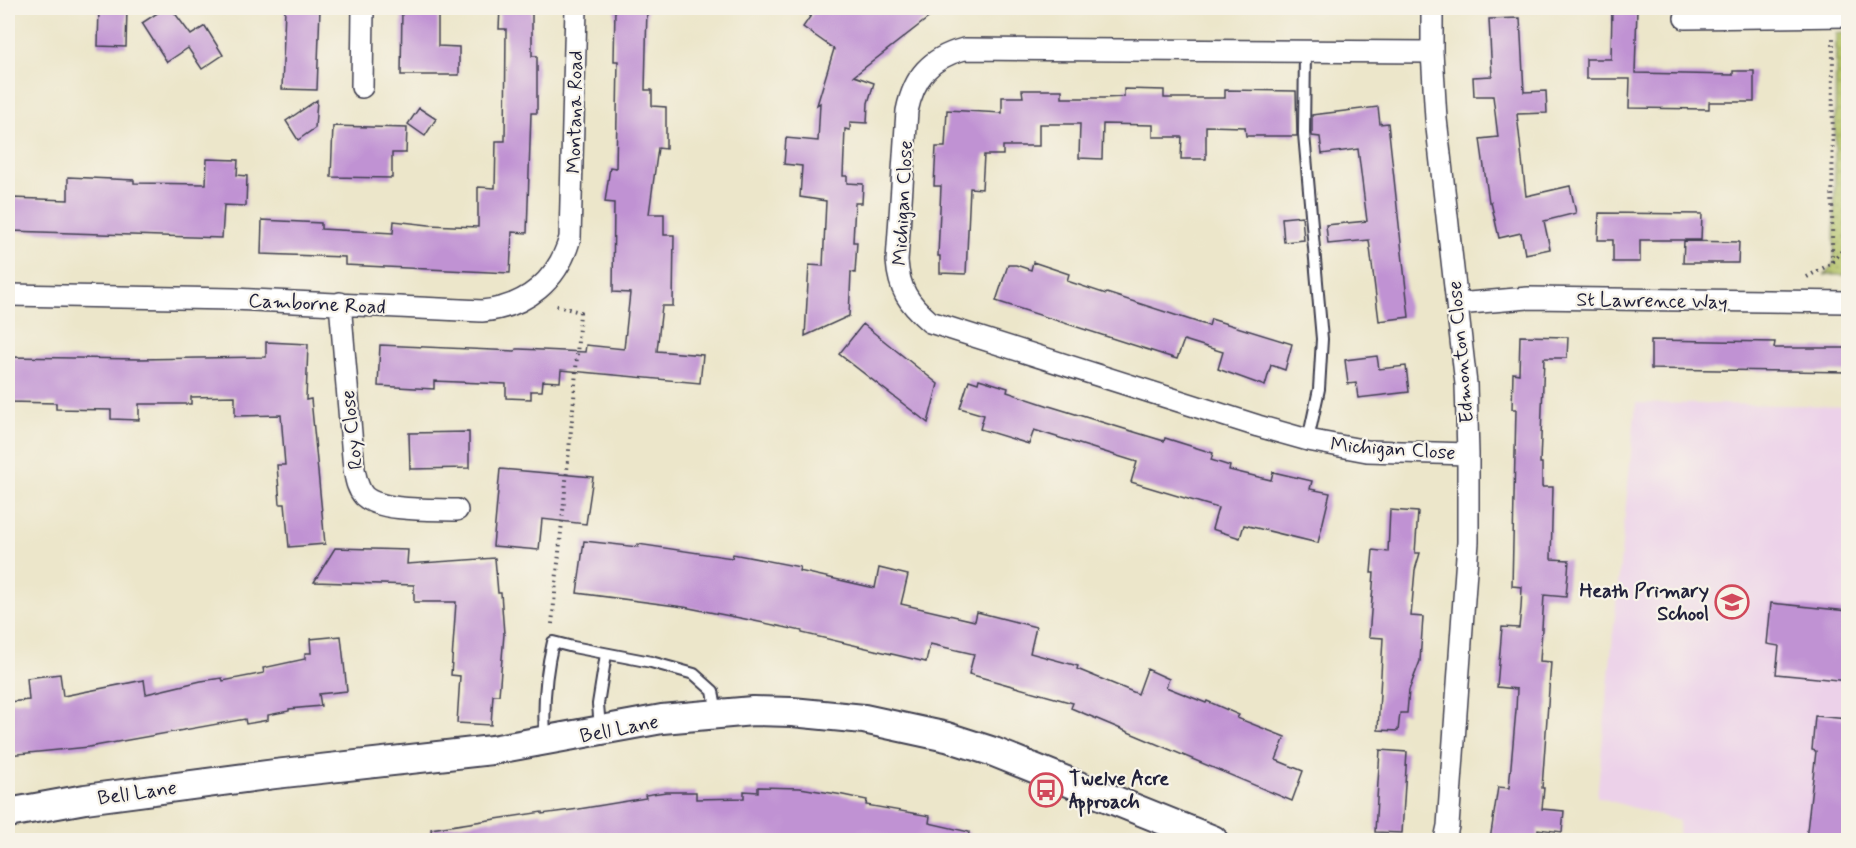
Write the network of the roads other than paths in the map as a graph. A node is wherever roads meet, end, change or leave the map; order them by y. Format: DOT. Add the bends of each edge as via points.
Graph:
graph roads {
  1 [pos="363,8"];
  2 [pos="576,8"];
  3 [pos="1432,8"];
  4 [pos="1841,16"];
  5 [pos="1685,18"];
  6 [pos="1305,51"];
  7 [pos="1432,52"];
  8 [pos="362,87"];
  9 [pos="572,216"];
  10 [pos="8,295"];
  11 [pos="1848,302"];
  12 [pos="340,303"];
  13 [pos="1457,304"];
  14 [pos="1308,440"];
  15 [pos="1468,454"];
  16 [pos="457,510"];
  17 [pos="606,654"];
  18 [pos="717,714"];
  19 [pos="600,731"];
  20 [pos="545,741"];
  21 [pos="8,813"];
  22 [pos="1210,840"];
  23 [pos="1445,840"];
  1 -- 8 [label="street"];
  2 -- 9 [label="street, Montana Road"];
  3 -- 7 [label="street, Edmonton Close"];
  4 -- 5 [label="street"];
  6 -- 7 [label="street, Michigan Close"];
  6 -- 14 [label="lane" via="1304,134 1322,339"];
  6 -- 14 [label="street, Michigan Close" via="964,49 946,56 925,70 910,94 897,261 906,296 930,322"];
  7 -- 13 [label="street, Edmonton Close"];
  9 -- 12 [label="street, Camborne Road" via="563,257 548,281 527,298 505,307 482,311"];
  10 -- 12 [label="street, Camborne Road"];
  11 -- 13 [label="street, St Lawrence Way" via="1528,298"];
  12 -- 16 [label="street, Roy Close" via="354,469 360,490 382,505"];
  13 -- 15 [label="street, Edmonton Close" via="1466,384"];
  14 -- 15 [label="street, Michigan Close" via="1367,451"];
  15 -- 23 [label="street, Edmonton Close" via="1468,542"];
  17 -- 18 [label="lane" via="694,674 713,691"];
  17 -- 19 [label="lane" via="598,704"];
  17 -- 20 [label="lane" via="553,642 546,670"];
  18 -- 19 [label="street, Bell Lane"];
  18 -- 22 [label="street, Bell Lane" via="829,714 904,726 994,752"];
  19 -- 20 [label="street, Bell Lane"];
  20 -- 21 [label="street, Bell Lane" via="86,799"];
}
